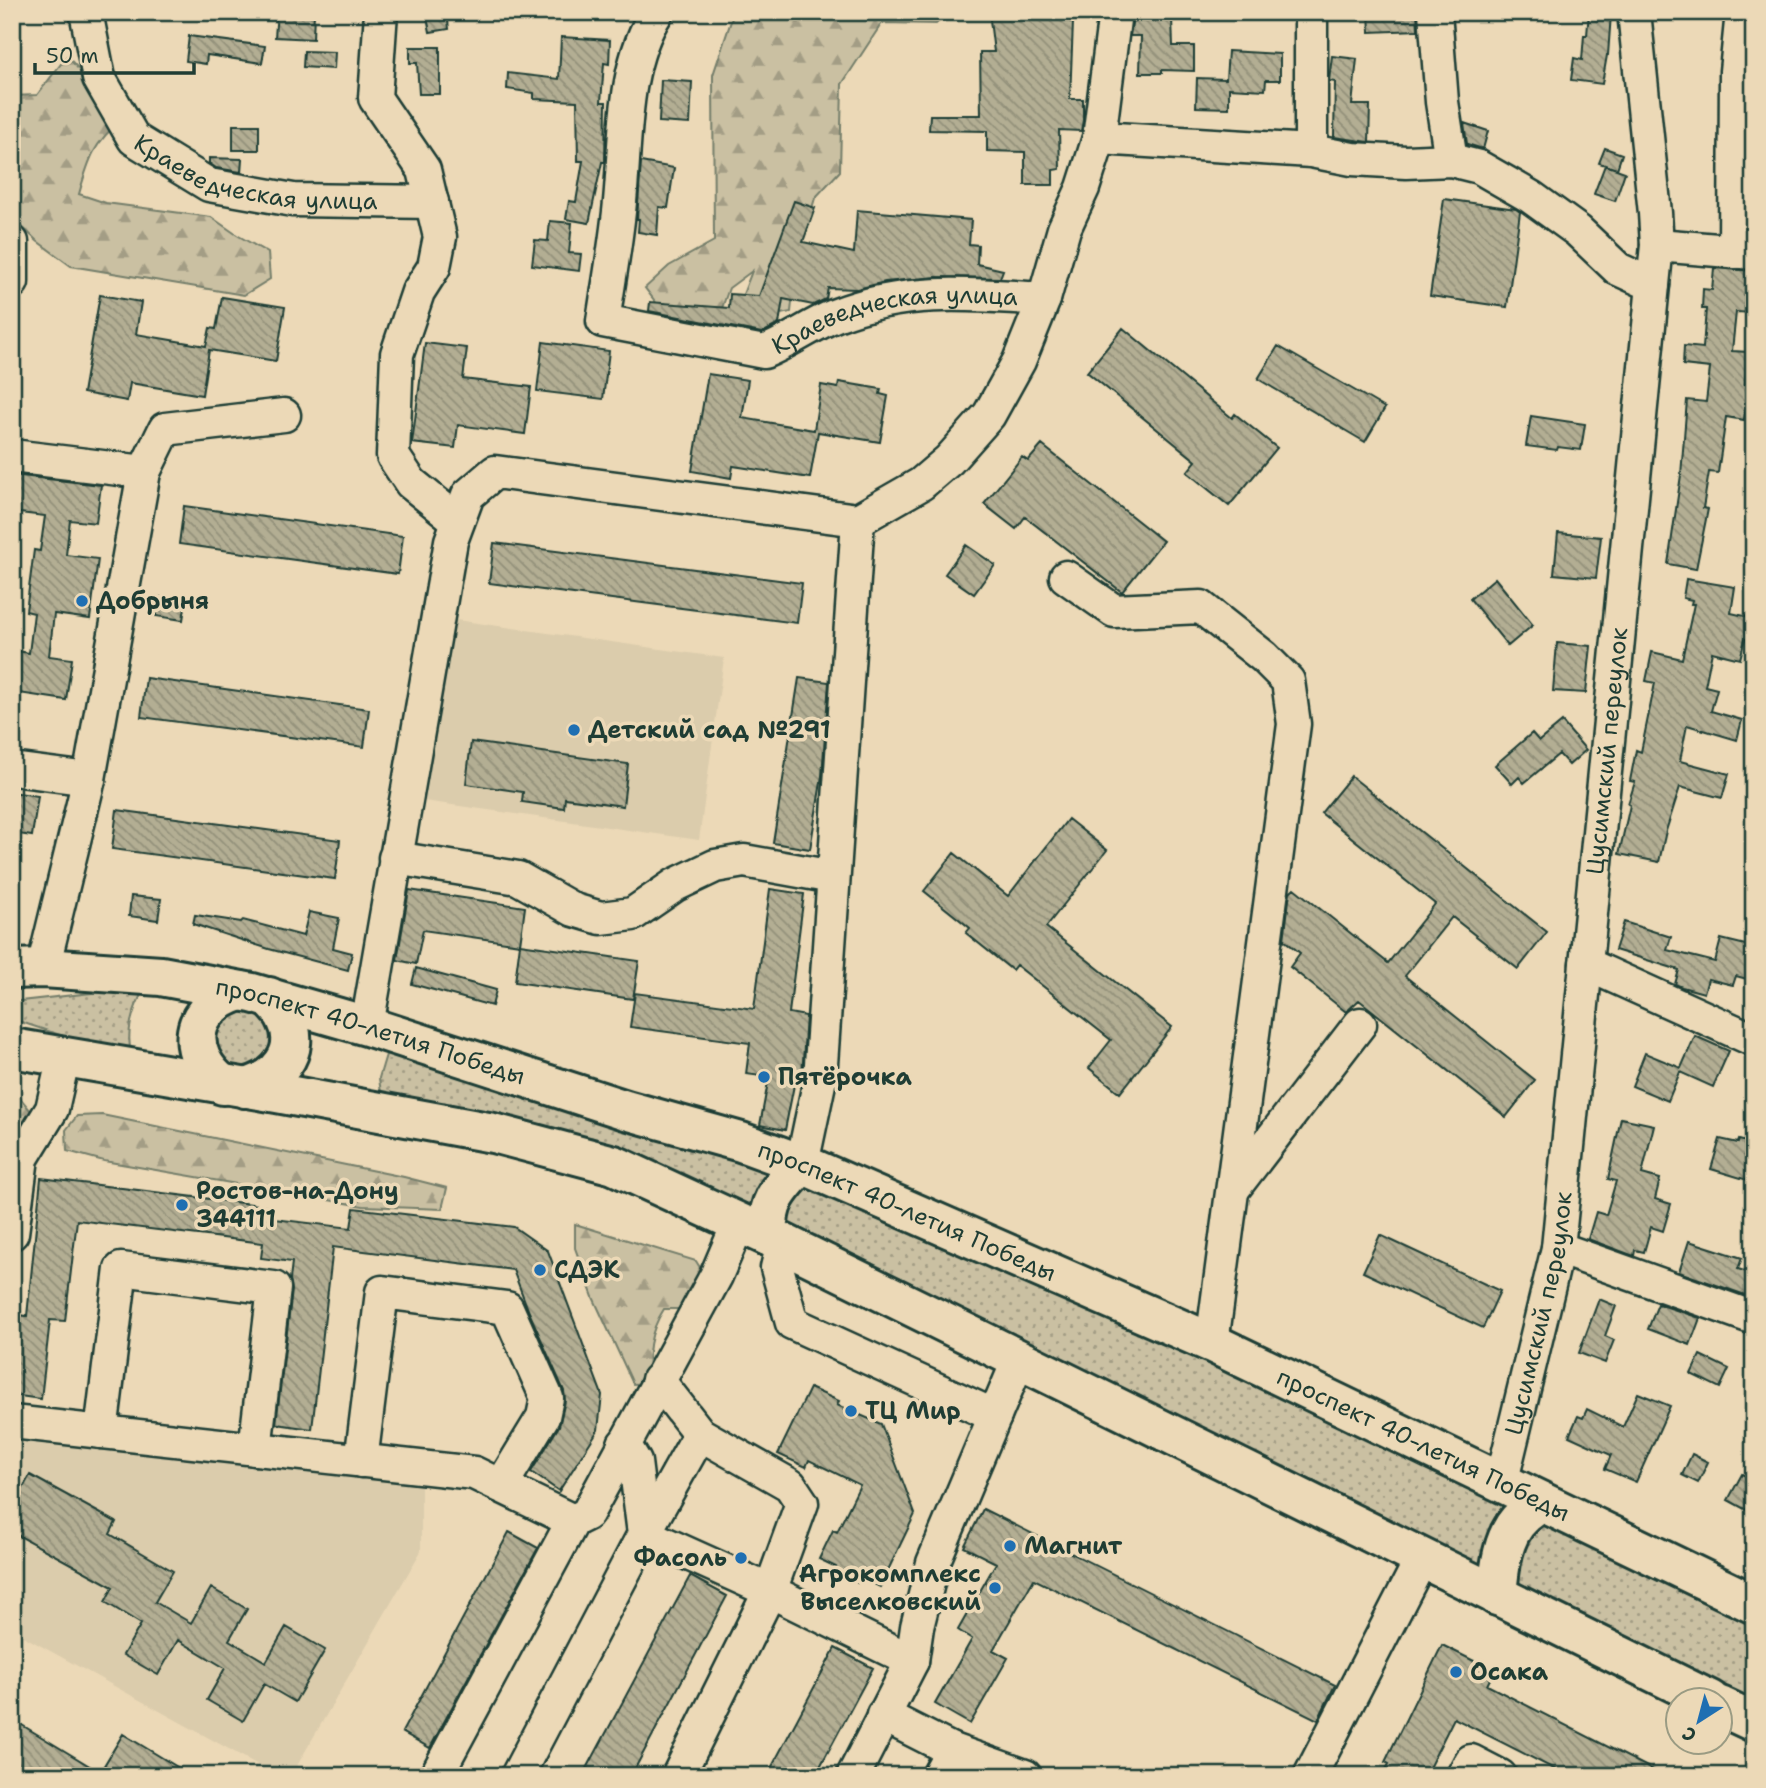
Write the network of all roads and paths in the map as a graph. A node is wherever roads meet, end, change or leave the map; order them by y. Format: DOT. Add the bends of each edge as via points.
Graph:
graph roads {
  1 [pos="86,12"];
  2 [pos="381,12"];
  3 [pos="657,12"];
  4 [pos="1115,12"];
  5 [pos="1311,12"];
  6 [pos="1435,12"];
  7 [pos="1634,12"];
  8 [pos="1742,12"];
  9 [pos="1099,138"];
  10 [pos="1311,151"];
  11 [pos="1451,160"];
  12 [pos="432,202"];
  13 [pos="12,242"];
  14 [pos="1657,245"];
  15 [pos="1744,253"];
  16 [pos="12,282"];
  17 [pos="1653,285"];
  18 [pos="1044,299"];
  19 [pos="284,415"];
  20 [pos="12,456"];
  21 [pos="144,472"];
  22 [pos="858,520"];
  23 [pos="458,521"];
  24 [pos="1066,577"];
  25 [pos="12,769"];
  26 [pos="89,779"];
  27 [pos="395,858"];
  28 [pos="833,877"];
  29 [pos="1586,964"];
  30 [pos="28,969"];
  31 [pos="254,994"];
  32 [pos="1360,1024"];
  33 [pos="367,1026"];
  34 [pos="1754,1040"];
  35 [pos="12,1048"];
  36 [pos="64,1056"];
  37 [pos="234,1086"];
  38 [pos="802,1164"];
  39 [pos="1233,1189"];
  40 [pos="12,1233"];
  41 [pos="763,1234"];
  42 [pos="1558,1248"];
  43 [pos="1754,1318"];
  44 [pos="1212,1343"];
  45 [pos="1019,1359"];
  46 [pos="658,1380"];
  47 [pos="995,1416"];
  48 [pos="12,1422"];
  49 [pos="101,1432"];
  50 [pos="700,1434"];
  51 [pos="624,1444"];
  52 [pos="254,1449"];
  53 [pos="361,1461"];
  54 [pos="1501,1484"];
  55 [pos="501,1486"];
  56 [pos="1541,1502"];
  57 [pos="573,1521"];
  58 [pos="644,1534"];
  59 [pos="1422,1559"];
  60 [pos="769,1591"];
  61 [pos="1497,1595"];
  62 [pos="1754,1604"];
  63 [pos="912,1661"];
  64 [pos="1682,1686"];
  65 [pos="1734,1713"];
  66 [pos="883,1715"];
  67 [pos="1754,1722"];
  68 [pos="945,1763"];
  69 [pos="445,1772"];
  70 [pos="517,1776"];
  71 [pos="678,1776"];
  72 [pos="853,1776"];
  73 [pos="1025,1776"];
  74 [pos="1310,1776"];
  75 [pos="1463,1776"];
  76 [pos="1500,1776"];
  1 -- 12 [label="street, Краеведческая улица" via="99,78 134,139 208,185 293,200"];
  2 -- 12 [label="street" via="376,98 424,170"];
  3 -- 18 [label="street, Краеведческая улица" via="630,81 618,221 603,321 764,352 833,316 883,300 950,293"];
  4 -- 9 [label="street, Краеведческая улица"];
  5 -- 10 [label="street"];
  6 -- 11 [label="street"];
  7 -- 14 [label="street, Цусимский переулок"];
  8 -- 15 [label="street" via="1736,71"];
  9 -- 10 [label="street"];
  9 -- 18 [label="street, Краеведческая улица" via="1064,229"];
  10 -- 11 [label="street" via="1352,159"];
  11 -- 17 [label="street" via="1479,167 1531,197 1578,230 1618,269"];
  12 -- 23 [label="street" via="440,237 434,267 418,292 397,354 393,456 411,483"];
  13 -- 16 [label="street"];
  14 -- 15 [label="street"];
  14 -- 17 [label="street, Цусимский переулок"];
  17 -- 29 [label="street, Цусимский переулок"];
  18 -- 22 [label="street" via="1019,361 989,415 921,484"];
  19 -- 21 [label="street" via="164,429"];
  20 -- 21 [label="street"];
  21 -- 26 [label="street"];
  22 -- 23 [label="street" via="495,472 468,495"];
  22 -- 28 [label="street"];
  23 -- 27 [label="street"];
  24 -- 39 [label="street" via="1114,611 1201,607 1289,681 1294,724"];
  25 -- 26 [label="street"];
  26 -- 30 [label="street"];
  27 -- 28 [label="street" via="518,878 574,910 601,918 633,914 676,884 715,866 744,862"];
  27 -- 33 [label="street"];
  28 -- 38 [label="street" via="820,1079"];
  29 -- 34 [label="street"];
  29 -- 42 [label="street, Цусимский переулок"];
  30 -- 31 [label="main road, проспект 40-летия Победы" via="161,976"];
  31 -- 33 [label="main road, проспект 40-летия Победы"];
  31 -- 37 [label="main road" via="286,1019 290,1051 269,1080"];
  31 -- 37 [label="main road" via="213,1002 196,1032 203,1065"];
  32 -- 39 [label="street"];
  33 -- 38 [label="main road, проспект 40-летия Победы"];
  35 -- 36 [label="main road"];
  36 -- 37 [label="main road"];
  36 -- 40 [label="street" via="52,1109 22,1158"];
  37 -- 41 [label="main road" via="493,1133 614,1165"];
  38 -- 41 [label="main road" via="782,1186 767,1214"];
  38 -- 44 [label="main road, проспект 40-летия Победы"];
  39 -- 44 [label="street"];
  41 -- 45 [label="main road"];
  41 -- 46 [label="street" via="716,1276"];
  41 -- 47 [label="street" via="792,1323"];
  42 -- 43 [label="street"];
  42 -- 54 [label="street, Цусимский переулок"];
  44 -- 54 [label="main road, проспект 40-летия Победы"];
  45 -- 47 [label="street"];
  45 -- 59 [label="main road"];
  46 -- 50 [label="street"];
  46 -- 51 [label="street"];
  47 -- 63 [label="street" via="933,1563"];
  48 -- 49 [label="street"];
  49 -- 52 [label="street"];
  49 -- 52 [label="street" via="121,1269 274,1289"];
  50 -- 58 [label="street"];
  50 -- 60 [label="street" via="790,1485 802,1503"];
  51 -- 57 [label="street" via="587,1514"];
  51 -- 58 [label="street" via="635,1462"];
  52 -- 53 [label="street"];
  53 -- 55 [label="street" via="474,1474"];
  53 -- 55 [label="street" via="382,1292 507,1308 547,1398 543,1417"];
  54 -- 56 [label="main road, проспект 40-летия Победы"];
  55 -- 57 [label="street"];
  56 -- 61 [label="main road" via="1520,1518 1507,1540"];
  56 -- 62 [label="main road, проспект 40-летия Победы"];
  57 -- 69 [label="street"];
  58 -- 60 [label="street"];
  58 -- 70 [label="street"];
  59 -- 61 [label="main road"];
  59 -- 74 [label="street"];
  60 -- 63 [label="street"];
  60 -- 71 [label="street"];
  61 -- 64 [label="main road"];
  63 -- 66 [label="street"];
  65 -- 67 [label="main road"];
  66 -- 68 [label="street"];
  66 -- 72 [label="street"];
  68 -- 73 [label="street"];
  75 -- 76 [label="street" via="1471,1761"];
}
